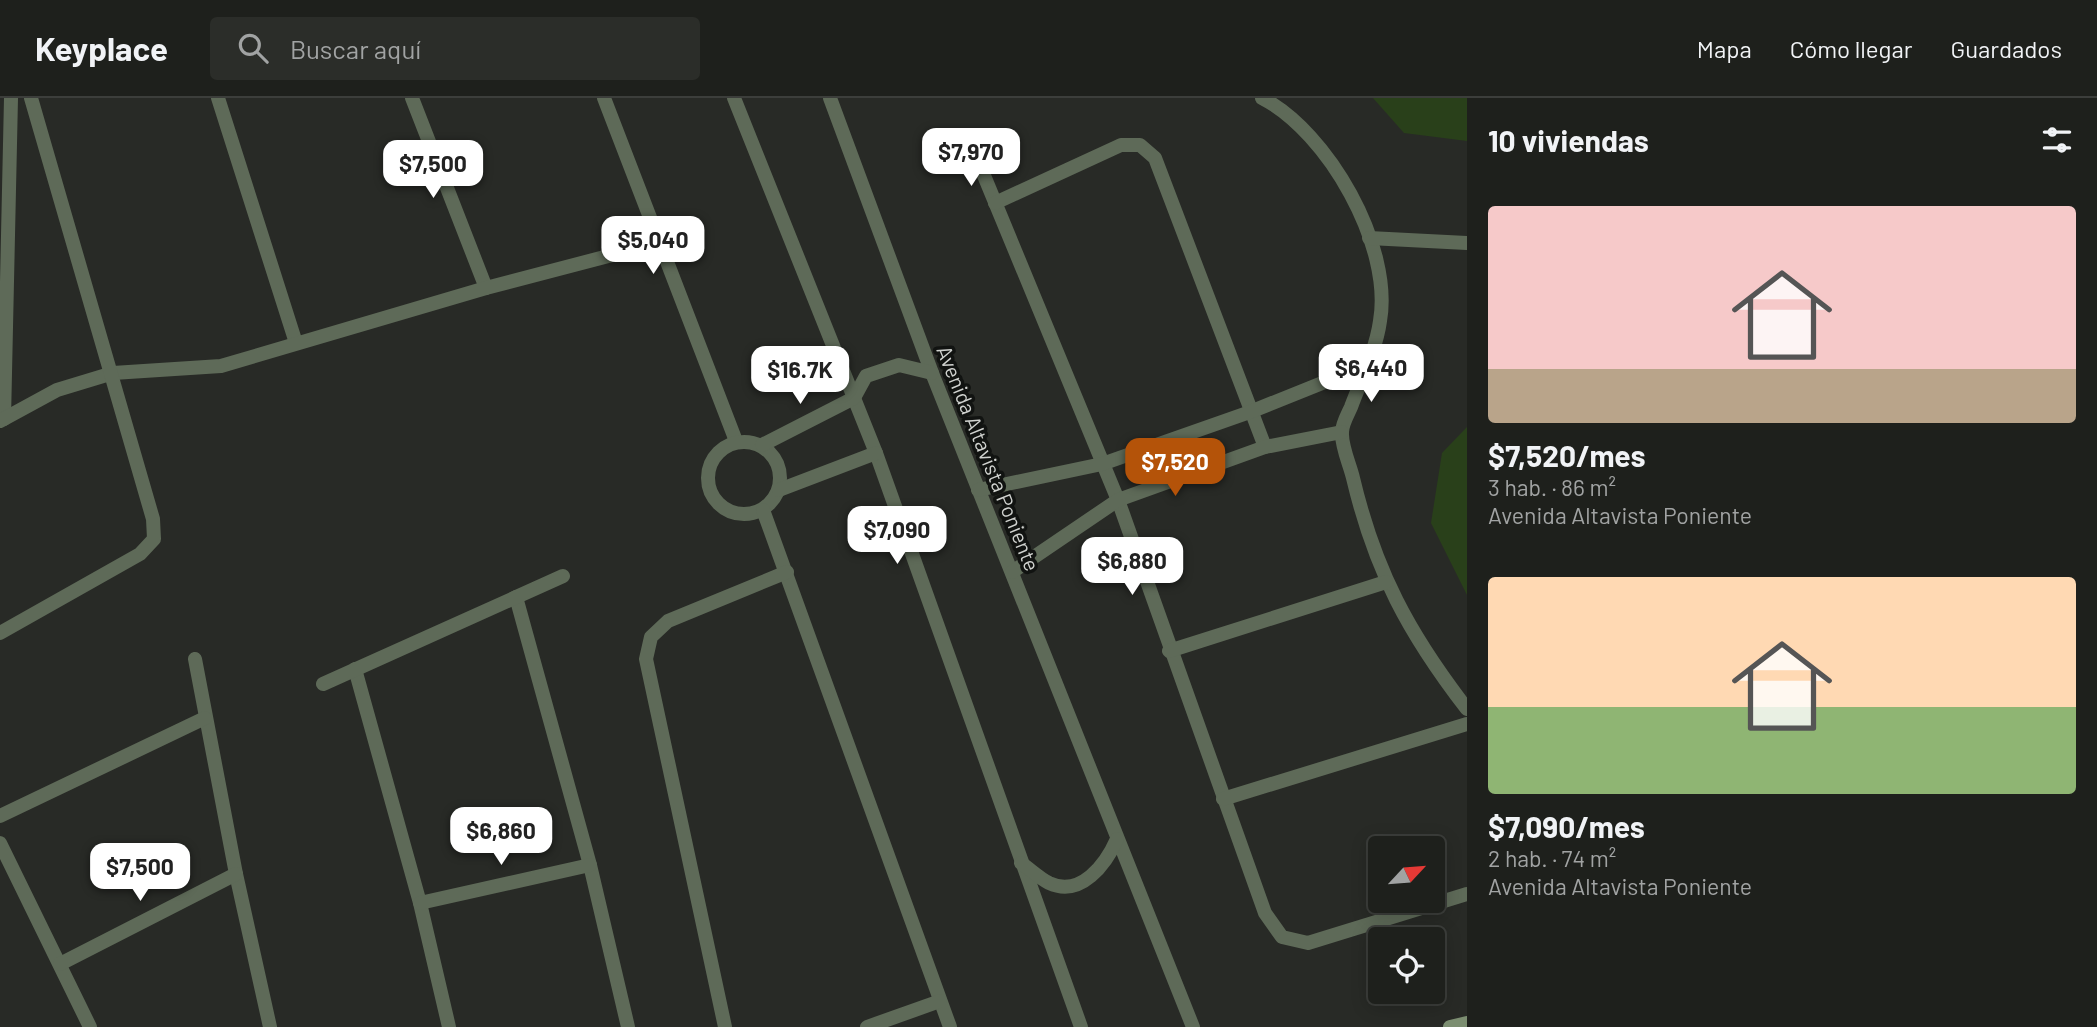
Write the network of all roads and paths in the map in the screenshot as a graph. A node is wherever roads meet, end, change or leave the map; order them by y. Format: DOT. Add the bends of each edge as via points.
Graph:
graph roads {
  1 [pos="12,98"];
  2 [pos="31,98"];
  3 [pos="218,98"];
  4 [pos="412,98"];
  5 [pos="604,98"];
  6 [pos="734,98"];
  7 [pos="830,98"];
  8 [pos="1262,98"];
  9 [pos="978,161"];
  10 [pos="995,203"];
  11 [pos="1369,238"];
  12 [pos="659,243"];
  13 [pos="1467,243"];
  14 [pos="486,288"];
  15 [pos="296,343"];
  16 [pos="1367,365"];
  17 [pos="113,373"];
  18 [pos="932,373"];
  19 [pos="854,398"];
  20 [pos="1251,412"];
  21 [pos="2,420"];
  22 [pos="1342,432"];
  23 [pos="736,441"];
  24 [pos="762,445"];
  25 [pos="1265,447"];
  26 [pos="876,453"];
  27 [pos="1102,464"];
  28 [pos="779,490"];
  29 [pos="978,491"];
  30 [pos="1118,500"];
  31 [pos="763,510"];
  32 [pos="787,572"];
  33 [pos="1013,572"];
  34 [pos="563,576"];
  35 [pos="1386,582"];
  36 [pos="516,597"];
  37 [pos="0,633"];
  38 [pos="1169,652"];
  39 [pos="195,659"];
  40 [pos="355,669"];
  41 [pos="323,684"];
  42 [pos="1467,709"];
  43 [pos="205,718"];
  44 [pos="1467,724"];
  45 [pos="1223,799"];
  46 [pos="0,816"];
  47 [pos="1117,839"];
  48 [pos="0,843"];
  49 [pos="1021,863"];
  50 [pos="590,865"];
  51 [pos="236,874"];
  52 [pos="1467,894"];
  53 [pos="420,903"];
  54 [pos="60,964"];
  55 [pos="940,1001"];
  56 [pos="1467,1023"];
  57 [pos="90,1027"];
  58 [pos="270,1027"];
  59 [pos="449,1027"];
  60 [pos="628,1027"];
  61 [pos="725,1027"];
  62 [pos="867,1027"];
  63 [pos="950,1027"];
  64 [pos="1081,1027"];
  65 [pos="1192,1027"];
  66 [pos="1450,1027"];
  1 -- 21 [label="street"];
  2 -- 17 [label="street"];
  3 -- 15 [label="street"];
  4 -- 14 [label="street"];
  5 -- 12 [label="street"];
  6 -- 19 [label="street"];
  7 -- 18 [label="street, Avenida Altavista Poniente"];
  8 -- 11 [label="street" via="1280,107 1316,143 1348,189"];
  9 -- 10 [label="street"];
  10 -- 20 [label="street" via="1121,145 1140,145 1155,158"];
  10 -- 27 [label="street"];
  11 -- 13 [label="street"];
  11 -- 16 [label="street" via="1380,274 1381,321"];
  12 -- 14 [label="street"];
  12 -- 23 [label="street"];
  14 -- 15 [label="street"];
  15 -- 17 [label="street" via="221,366"];
  16 -- 20 [label="street"];
  16 -- 22 [label="street"];
  17 -- 21 [label="street" via="57,390"];
  17 -- 37 [label="street" via="153,519 154,539 140,554"];
  18 -- 19 [label="street" via="899,365 866,376"];
  18 -- 29 [label="street, Avenida Altavista Poniente"];
  19 -- 24 [label="street"];
  19 -- 26 [label="street"];
  20 -- 25 [label="street"];
  20 -- 27 [label="street"];
  22 -- 25 [label="street"];
  22 -- 35 [label="street" via="1360,508"];
  23 -- 24 [label="street"];
  23 -- 31 [label="street" via="720,449 709,464 707,482 714,499 727,512 745,516"];
  24 -- 28 [label="street" via="779,464"];
  25 -- 30 [label="street"];
  26 -- 28 [label="street"];
  26 -- 49 [label="street"];
  27 -- 29 [label="street"];
  27 -- 30 [label="street"];
  28 -- 31 [label="street"];
  29 -- 33 [label="street, Avenida Altavista Poniente"];
  30 -- 33 [label="street"];
  30 -- 38 [label="street"];
  31 -- 32 [label="street"];
  32 -- 55 [label="street"];
  32 -- 61 [label="street" via="668,621 650,637 646,659"];
  33 -- 47 [label="street, Avenida Altavista Poniente"];
  34 -- 36 [label="street"];
  35 -- 38 [label="street"];
  35 -- 42 [label="street" via="1426,655"];
  36 -- 40 [label="street"];
  36 -- 50 [label="street"];
  38 -- 45 [label="street"];
  39 -- 43 [label="street"];
  40 -- 41 [label="street"];
  40 -- 53 [label="street"];
  43 -- 46 [label="street"];
  43 -- 51 [label="street"];
  44 -- 45 [label="street"];
  45 -- 52 [label="street" via="1265,913 1282,937 1308,943"];
  47 -- 49 [label="street" via="1108,861 1093,876 1071,886 1050,884"];
  47 -- 65 [label="street, Avenida Altavista Poniente"];
  48 -- 54 [label="street"];
  49 -- 64 [label="street"];
  50 -- 53 [label="street"];
  50 -- 60 [label="street"];
  51 -- 54 [label="street"];
  51 -- 58 [label="street"];
  53 -- 59 [label="street"];
  54 -- 57 [label="street"];
  55 -- 62 [label="street"];
  55 -- 63 [label="street"];
  56 -- 66 [label="street"];
}
